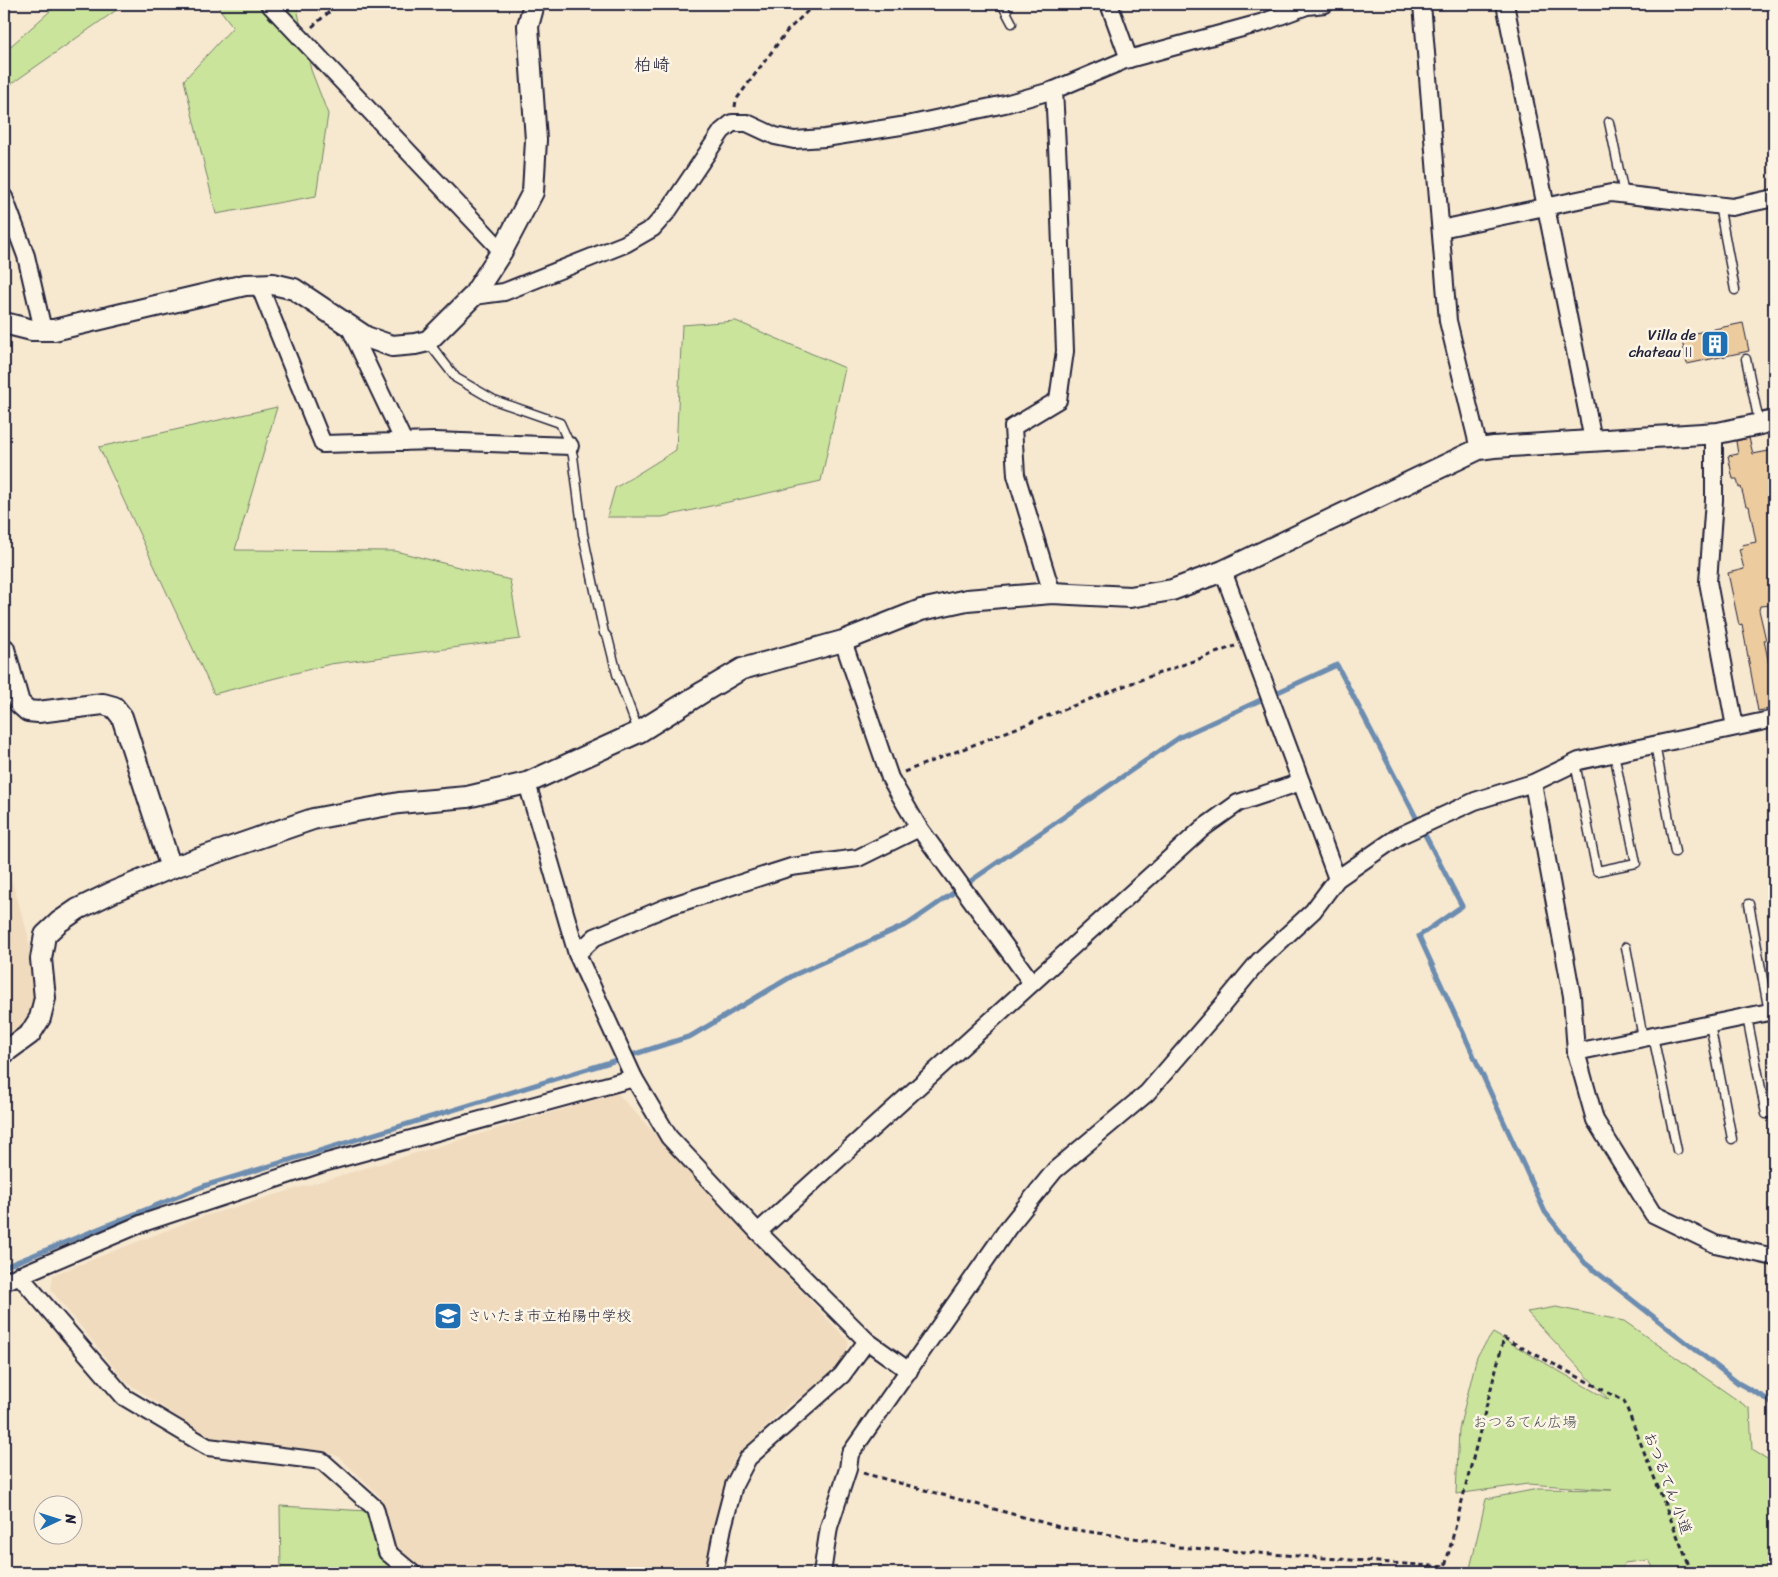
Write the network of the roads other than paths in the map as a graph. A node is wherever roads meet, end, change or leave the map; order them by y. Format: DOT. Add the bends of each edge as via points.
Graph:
graph roads {
  1 [pos="269,4"];
  2 [pos="534,4"];
  3 [pos="1002,4"];
  4 [pos="1109,4"];
  5 [pos="1325,4"];
  6 [pos="1422,4"];
  7 [pos="1505,4"];
  8 [pos="1012,23"];
  9 [pos="1128,59"];
  10 [pos="1054,90"];
  11 [pos="1609,122"];
  12 [pos="1624,194"];
  13 [pos="4,197"];
  14 [pos="1774,198"];
  15 [pos="1719,205"];
  16 [pos="1547,206"];
  17 [pos="1441,228"];
  18 [pos="502,251"];
  19 [pos="259,285"];
  20 [pos="1736,290"];
  21 [pos="472,296"];
  22 [pos="4,323"];
  23 [pos="349,326"];
  24 [pos="43,330"];
  25 [pos="428,341"];
  26 [pos="1746,359"];
  27 [pos="1767,423"];
  28 [pos="1714,433"];
  29 [pos="1593,440"];
  30 [pos="404,442"];
  31 [pos="570,446"];
  32 [pos="1479,450"];
  33 [pos="1223,571"];
  34 [pos="1052,593"];
  35 [pos="843,641"];
  36 [pos="4,649"];
  37 [pos="1774,719"];
  38 [pos="1735,727"];
  39 [pos="639,732"];
  40 [pos="1655,744"];
  41 [pos="1614,753"];
  42 [pos="1575,763"];
  43 [pos="1301,782"];
  44 [pos="527,783"];
  45 [pos="1532,783"];
  46 [pos="919,828"];
  47 [pos="1675,852"];
  48 [pos="171,868"];
  49 [pos="1337,879"];
  50 [pos="1749,904"];
  51 [pos="1626,948"];
  52 [pos="577,954"];
  53 [pos="1032,983"];
  54 [pos="1772,1012"];
  55 [pos="1748,1017"];
  56 [pos="1710,1024"];
  57 [pos="1648,1037"];
  58 [pos="1576,1052"];
  59 [pos="4,1053"];
  60 [pos="634,1078"];
  61 [pos="1766,1114"];
  62 [pos="1732,1139"];
  63 [pos="1677,1150"];
  64 [pos="758,1232"];
  65 [pos="1774,1257"];
  66 [pos="11,1278"];
  67 [pos="867,1340"];
  68 [pos="909,1371"];
  69 [pos="412,1573"];
  70 [pos="714,1573"];
  71 [pos="822,1573"];
  1 -- 18 [label="street"];
  2 -- 18 [label="street" via="528,26 536,140 533,192"];
  3 -- 8 [label="lane"];
  4 -- 9 [label="street"];
  5 -- 9 [label="street" via="1307,6 1264,22"];
  6 -- 17 [label="street"];
  7 -- 16 [label="street"];
  9 -- 10 [label="street"];
  10 -- 21 [label="street" via="917,123 825,138 794,140 774,136 746,123 732,124 722,131 653,228 625,244 504,292"];
  10 -- 34 [label="street" via="1065,351 1058,400 1013,427 1016,475"];
  11 -- 12 [label="lane"];
  12 -- 15 [label="street"];
  12 -- 16 [label="street" via="1611,193"];
  13 -- 24 [label="street" via="26,256"];
  14 -- 15 [label="street" via="1732,207"];
  15 -- 20 [label="lane"];
  16 -- 17 [label="street"];
  16 -- 29 [label="street"];
  17 -- 32 [label="street" via="1448,321"];
  18 -- 21 [label="street"];
  19 -- 23 [label="street" via="273,284 294,290"];
  19 -- 24 [label="street" via="246,285"];
  19 -- 30 [label="street" via="323,444"];
  21 -- 25 [label="street"];
  22 -- 24 [label="street"];
  23 -- 25 [label="street" via="366,337 392,346"];
  23 -- 30 [label="street"];
  25 -- 31 [label="lane" via="456,378 494,400 560,423"];
  26 -- 27 [label="lane"];
  27 -- 28 [label="street"];
  28 -- 29 [label="street"];
  28 -- 38 [label="street" via="1714,500 1708,582"];
  29 -- 32 [label="street"];
  30 -- 31 [label="street"];
  31 -- 39 [label="lane" via="583,534 604,633"];
  32 -- 33 [label="street"];
  33 -- 34 [label="street" via="1172,590 1130,598"];
  33 -- 43 [label="street"];
  34 -- 35 [label="street" via="968,600 921,610"];
  35 -- 39 [label="street" via="742,669"];
  35 -- 46 [label="street" via="890,778"];
  36 -- 48 [label="street" via="18,703 28,711 103,704 114,707 122,717"];
  37 -- 38 [label="street"];
  38 -- 40 [label="street"];
  39 -- 44 [label="street"];
  40 -- 41 [label="street"];
  40 -- 47 [label="lane"];
  41 -- 42 [label="street"];
  41 -- 42 [label="lane" via="1636,863 1597,871"];
  42 -- 45 [label="street"];
  43 -- 49 [label="street"];
  43 -- 53 [label="street" via="1238,803 1203,828"];
  44 -- 48 [label="street" via="466,796 398,803 313,819"];
  44 -- 52 [label="street"];
  45 -- 49 [label="street" via="1474,801 1399,836"];
  45 -- 58 [label="street" via="1572,996"];
  46 -- 52 [label="street" via="858,858 791,868 666,906 595,937"];
  46 -- 53 [label="street"];
  48 -- 59 [label="street" via="78,909 45,935 41,959 45,998 40,1018 30,1034"];
  49 -- 68 [label="street" via="1313,911 1259,961 1147,1093 1055,1170 1008,1228"];
  50 -- 54 [label="lane"];
  51 -- 57 [label="lane"];
  52 -- 60 [label="street"];
  53 -- 64 [label="street"];
  54 -- 55 [label="street"];
  55 -- 56 [label="street"];
  55 -- 61 [label="lane"];
  56 -- 57 [label="street"];
  56 -- 62 [label="lane"];
  57 -- 58 [label="street"];
  57 -- 63 [label="lane"];
  58 -- 65 [label="street" via="1595,1120 1653,1214 1715,1244"];
  60 -- 64 [label="street" via="669,1137"];
  60 -- 66 [label="street" via="327,1162 143,1223"];
  64 -- 67 [label="street"];
  66 -- 69 [label="street" via="124,1397 208,1447 322,1461 375,1508 386,1552"];
  67 -- 68 [label="street"];
  67 -- 70 [label="street" via="842,1375 748,1458 734,1485"];
  68 -- 71 [label="street" via="850,1454 829,1526"];
}
